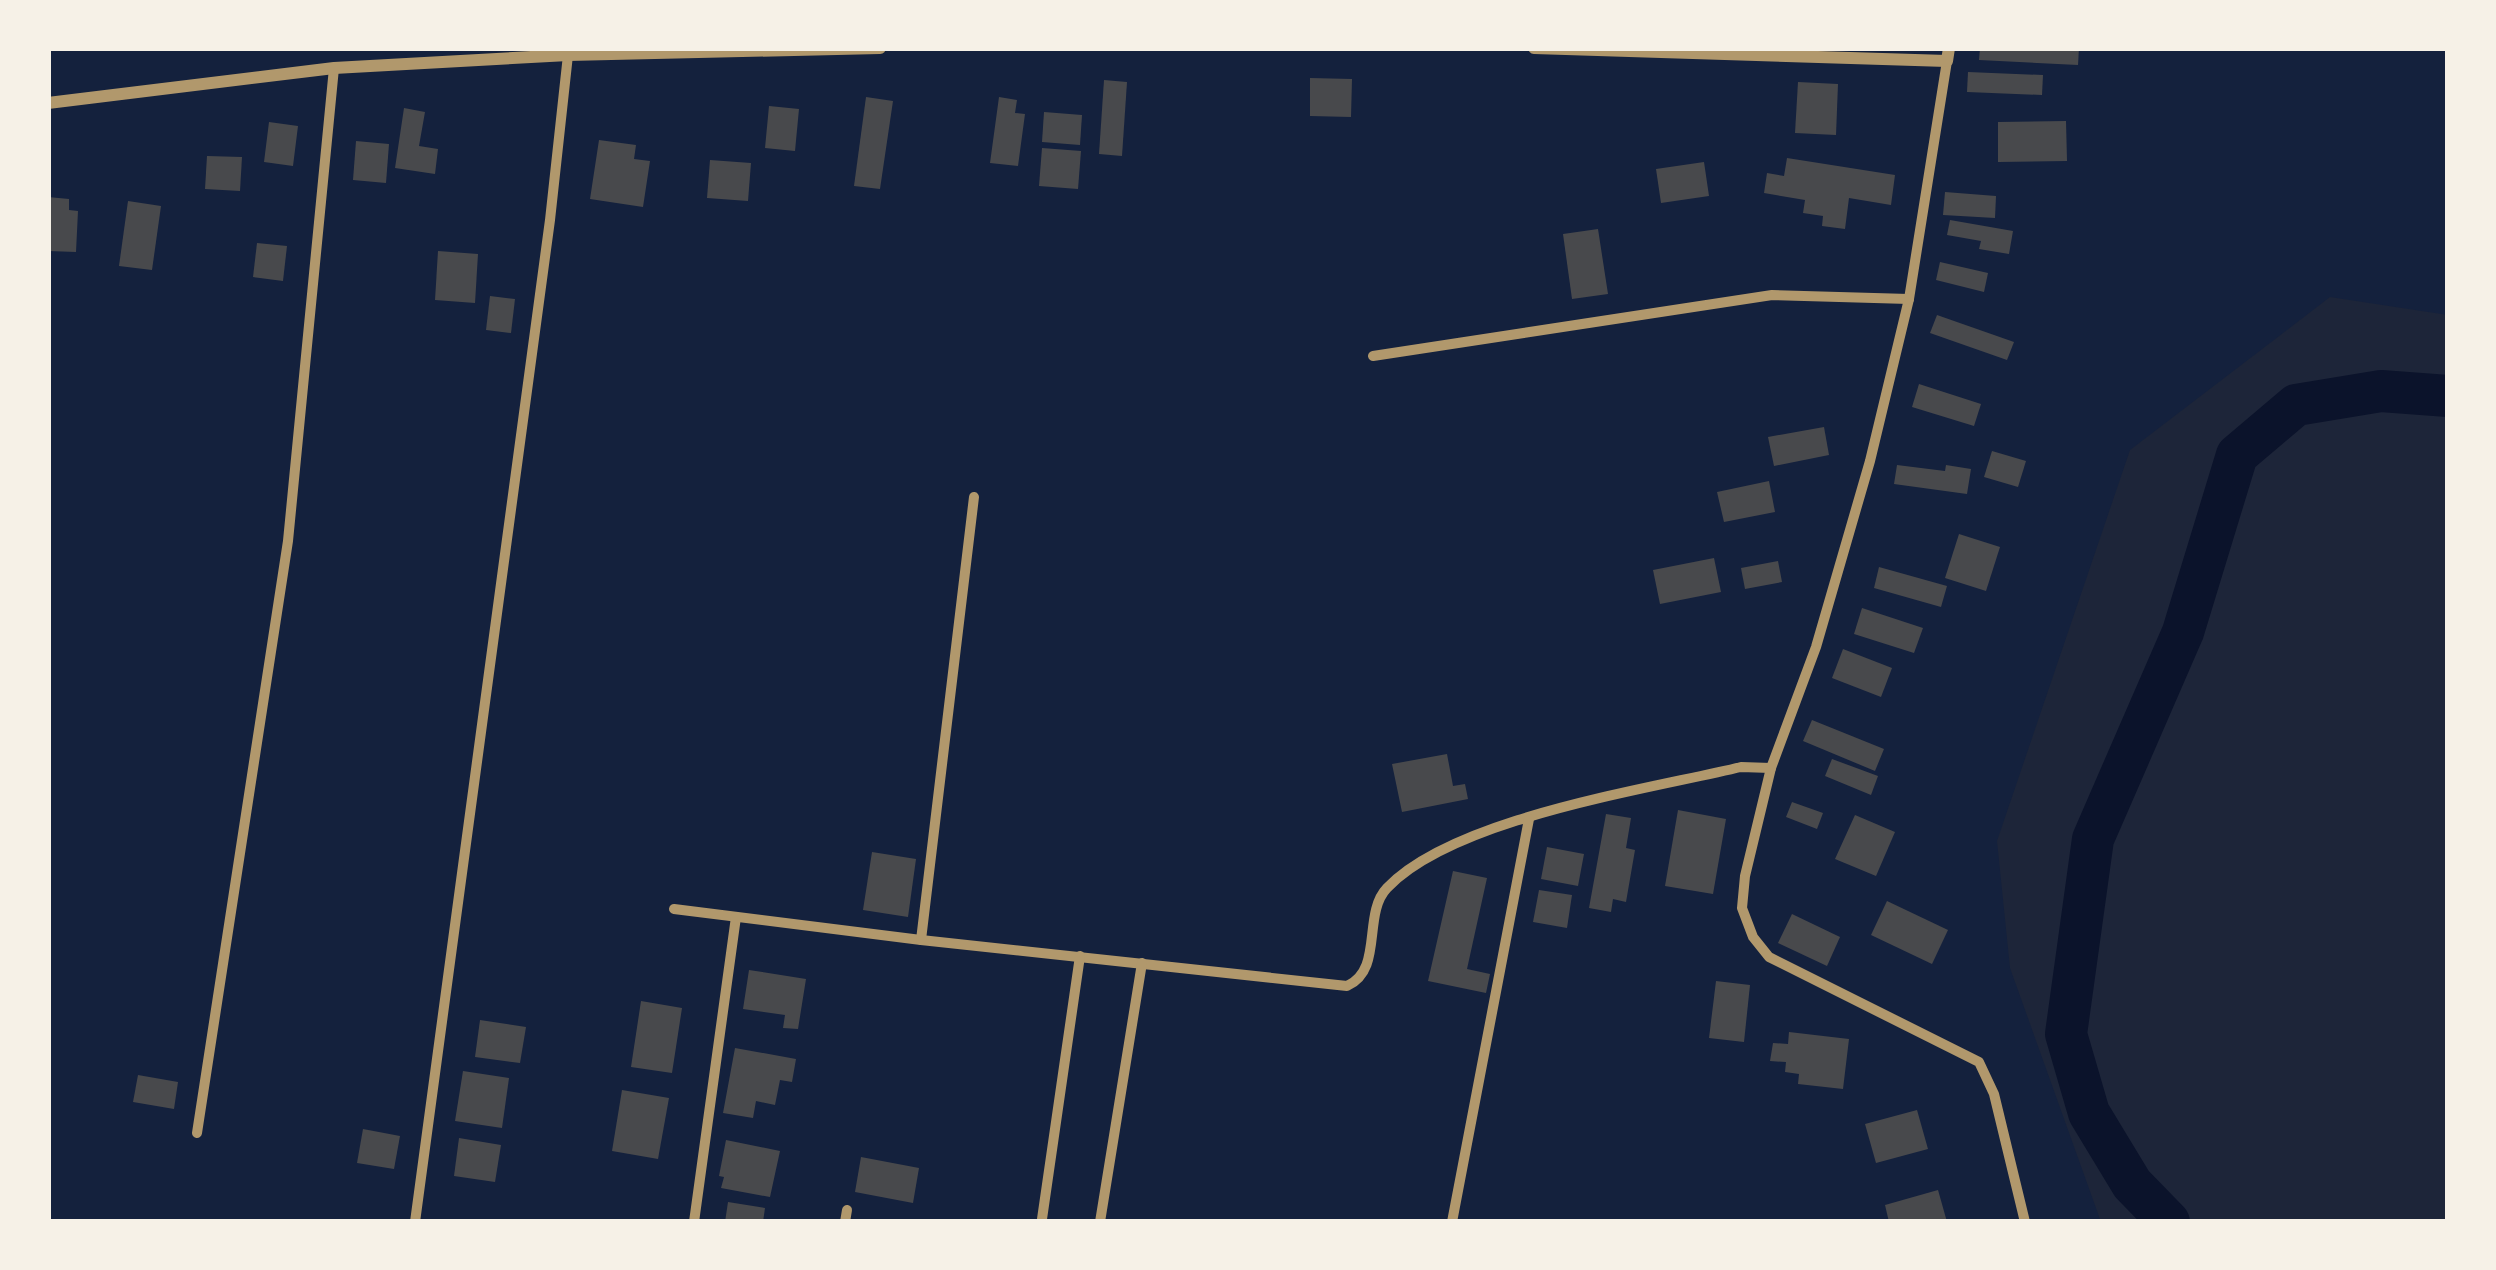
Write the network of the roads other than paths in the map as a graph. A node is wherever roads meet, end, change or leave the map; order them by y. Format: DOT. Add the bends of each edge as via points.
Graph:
graph roads {
  1 [pos="880,48"];
  2 [pos="1534,48"];
  3 [pos="490,54"];
  4 [pos="1948,54"];
  5 [pos="568,55"];
  6 [pos="334,68"];
  7 [pos="48,104"];
  8 [pos="1909,299"];
  9 [pos="1373,356"];
  10 [pos="974,497"];
  11 [pos="1772,768"];
  12 [pos="1529,819"];
  13 [pos="674,909"];
  14 [pos="736,917"];
  15 [pos="921,940"];
  16 [pos="1080,956"];
  17 [pos="1142,963"];
  18 [pos="197,1133"];
  19 [pos="1042,1219"];
  20 [pos="415,1222"];
  21 [pos="694,1222"];
  22 [pos="1100,1222"];
  23 [pos="1452,1222"];
  24 [pos="2025,1222"];
  1 -- 5 [label="street"];
  2 -- 4 [label="street"];
  3 -- 5 [label="street"];
  3 -- 6 [label="street"];
  4 -- 8 [label="street"];
  5 -- 20 [label="street"];
  6 -- 7 [label="street"];
  6 -- 18 [label="street" via="288,541"];
  8 -- 9 [label="street" via="1772,295"];
  8 -- 11 [label="street" via="1816,647"];
  10 -- 15 [label="street"];
  11 -- 12 [label="street" via="1741,767"];
  11 -- 24 [label="street" via="1745,876 1742,908 1753,937 1795,973 1979,1062"];
  12 -- 17 [label="street" via="1440,848 1384,890 1365,971 1347,986"];
  12 -- 23 [label="street"];
  13 -- 14 [label="street"];
  14 -- 15 [label="street"];
  14 -- 21 [label="street"];
  15 -- 16 [label="street"];
  16 -- 17 [label="street"];
  16 -- 19 [label="street"];
  17 -- 22 [label="street"];
}
